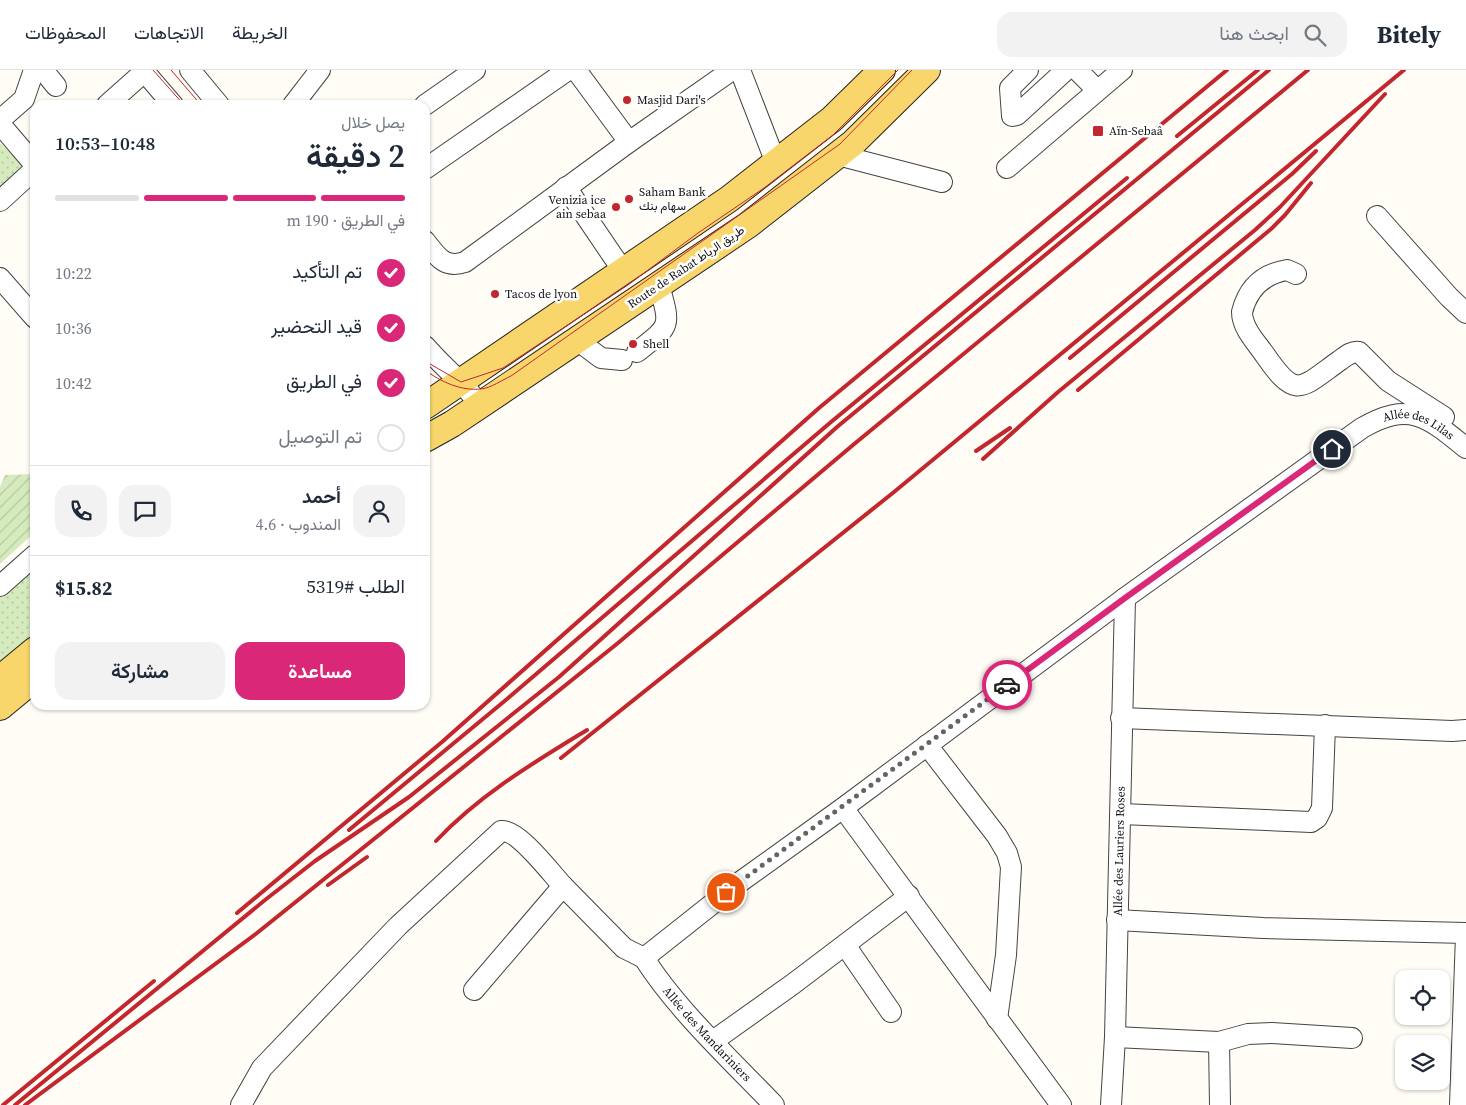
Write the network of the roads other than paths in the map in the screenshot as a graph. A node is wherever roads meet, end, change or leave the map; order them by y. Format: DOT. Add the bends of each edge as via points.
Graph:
graph roads {
  1 [pos="34,70"];
  2 [pos="43,70"];
  3 [pos="190,70"];
  4 [pos="320,70"];
  5 [pos="475,70"];
  6 [pos="568,70"];
  7 [pos="576,70"];
  8 [pos="732,70"];
  9 [pos="740,70"];
  10 [pos="882,70"];
  11 [pos="927,70"];
  12 [pos="1028,70"];
  13 [pos="1066,70"];
  14 [pos="1077,70"];
  15 [pos="1122,70"];
  16 [pos="143,71"];
  17 [pos="56,86"];
  18 [pos="1097,90"];
  19 [pos="111,100"];
  20 [pos="168,100"];
  21 [pos="215,100"];
  22 [pos="297,100"];
  23 [pos="430,102"];
  24 [pos="0,122"];
  25 [pos="629,142"];
  26 [pos="838,155"];
  27 [pos="30,159"];
  28 [pos="776,163"];
  29 [pos="430,166"];
  30 [pos="1006,168"];
  31 [pos="30,174"];
  32 [pos="942,182"];
  33 [pos="566,187"];
  34 [pos="0,201"];
  35 [pos="1377,216"];
  36 [pos="430,247"];
  37 [pos="624,271"];
  38 [pos="1296,274"];
  39 [pos="0,278"];
  40 [pos="659,285"];
  41 [pos="30,312"];
  42 [pos="1466,312"];
  43 [pos="577,340"];
  44 [pos="430,351"];
  45 [pos="461,382"];
  46 [pos="430,397"];
  47 [pos="430,400"];
  48 [pos="480,405"];
  49 [pos="452,424"];
  50 [pos="1466,432"];
  51 [pos="430,436"];
  52 [pos="1466,448"];
  53 [pos="30,559"];
  54 [pos="0,586"];
  55 [pos="1125,598"];
  56 [pos="30,654"];
  57 [pos="0,679"];
  58 [pos="30,682"];
  59 [pos="0,707"];
  60 [pos="1121,718"];
  61 [pos="1324,726"];
  62 [pos="1466,730"];
  63 [pos="927,745"];
  64 [pos="842,808"];
  65 [pos="1121,814"];
  66 [pos="563,886"];
  67 [pos="909,896"];
  68 [pos="1117,920"];
  69 [pos="1466,934"];
  70 [pos="845,945"];
  71 [pos="644,958"];
  72 [pos="474,990"];
  73 [pos="891,1012"];
  74 [pos="997,1019"];
  75 [pos="1115,1037"];
  76 [pos="1352,1038"];
  77 [pos="713,1041"];
  78 [pos="1220,1042"];
  79 [pos="241,1105"];
  80 [pos="774,1105"];
  81 [pos="1061,1105"];
  82 [pos="1111,1105"];
  83 [pos="1220,1105"];
  84 [pos="1460,1105"];
  1 -- 24 [label="street" via="24,99"];
  2 -- 17 [label="street"];
  3 -- 21 [label="street"];
  4 -- 22 [label="street"];
  5 -- 23 [label="street"];
  6 -- 29 [label="street"];
  7 -- 25 [label="street"];
  8 -- 25 [label="street"];
  9 -- 28 [label="street"];
  10 -- 28 [label="main road" via="832,119"];
  11 -- 26 [label="main road, Route de Rabat طريق الرباط"];
  12 -- 13 [label="street" via="1010,88 1012,116"];
  14 -- 18 [label="street"];
  15 -- 18 [label="street"];
  16 -- 19 [label="street"];
  16 -- 20 [label="street"];
  18 -- 30 [label="street"];
  24 -- 27 [label="street"];
  25 -- 33 [label="street"];
  26 -- 32 [label="street"];
  26 -- 40 [label="main road, Route de Rabat طريق الرباط" via="748,225"];
  28 -- 37 [label="main road" via="730,199"];
  31 -- 34 [label="street"];
  33 -- 36 [label="street" via="465,262 456,265 441,261"];
  33 -- 37 [label="street"];
  35 -- 42 [label="street"];
  37 -- 45 [label="main road"];
  38 -- 50 [label="street" via="1287,270 1264,278 1253,288 1242,312 1244,324 1281,379 1292,385 1308,384 1350,353 1360,352 1388,380"];
  39 -- 41 [label="street"];
  40 -- 43 [label="main road, Route de Rabat طريق الرباط"];
  40 -- 43 [label="street" via="667,323 662,332 629,356 601,358"];
  43 -- 48 [label="main road, Route de Rabat طريق الرباط"];
  44 -- 45 [label="street"];
  45 -- 46 [label="main road"];
  45 -- 48 [label="street"];
  47 -- 49 [label="street"];
  48 -- 49 [label="main road, Route de Rabat طريق الرباط"];
  49 -- 51 [label="main road, Route de Rabat طريق الرباط"];
  52 -- 55 [label="street, Allée des Lilas" via="1413,414 1380,418"];
  53 -- 54 [label="street"];
  55 -- 60 [label="street, Allée des Lauriers Roses"];
  55 -- 63 [label="street, Allée des Lilas"];
  56 -- 57 [label="main road"];
  58 -- 59 [label="main road"];
  60 -- 61 [label="street"];
  60 -- 65 [label="street, Allée des Lauriers Roses"];
  61 -- 62 [label="street"];
  61 -- 65 [label="street" via="1322,808 1311,822"];
  63 -- 64 [label="street, Allée des Lilas"];
  63 -- 74 [label="street" via="997,836 1011,867 1006,955"];
  64 -- 67 [label="street"];
  64 -- 71 [label="street, Allée des Lilas" via="740,882"];
  65 -- 68 [label="street, Allée des Lauriers Roses"];
  66 -- 71 [label="street" via="624,948"];
  66 -- 72 [label="street"];
  66 -- 79 [label="street" via="529,848 509,831 501,831 398,926 262,1068"];
  67 -- 70 [label="street"];
  67 -- 74 [label="street"];
  68 -- 69 [label="street"];
  68 -- 75 [label="street, Allée des Lauriers Roses"];
  69 -- 84 [label="street"];
  70 -- 73 [label="street"];
  70 -- 77 [label="street"];
  71 -- 77 [label="street, Allée des Mandariniers" via="653,973"];
  74 -- 81 [label="street"];
  75 -- 78 [label="street"];
  75 -- 82 [label="street, Allée des Lauriers Roses"];
  76 -- 78 [label="street" via="1272,1033 1248,1034"];
  77 -- 80 [label="street, Allée des Mandariniers"];
  78 -- 83 [label="street"];
}
